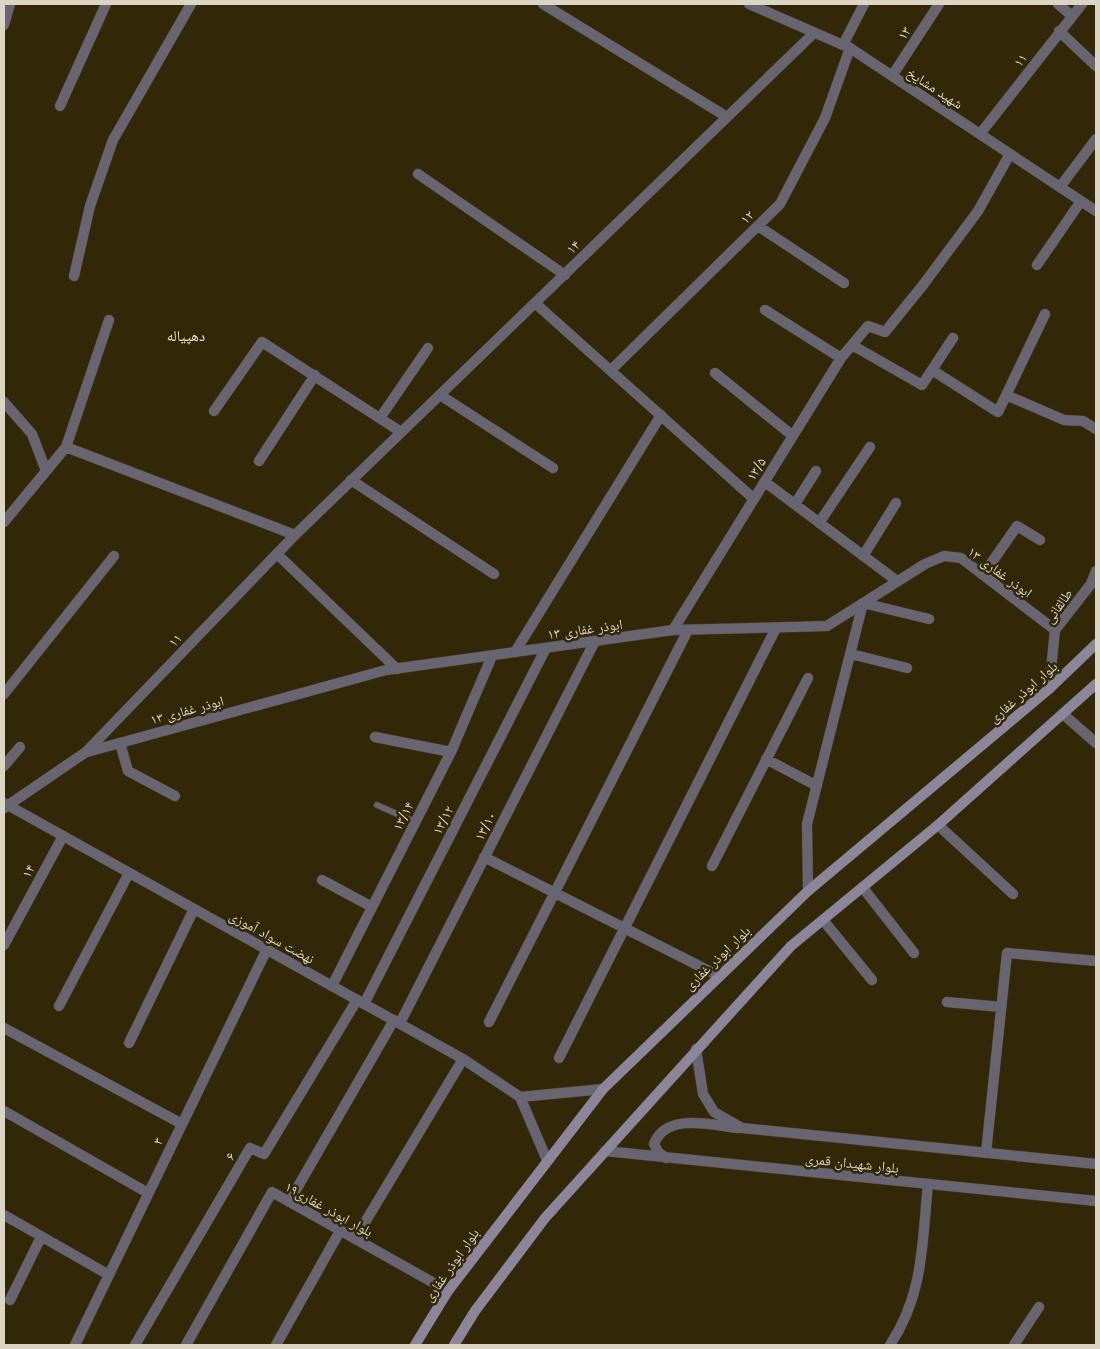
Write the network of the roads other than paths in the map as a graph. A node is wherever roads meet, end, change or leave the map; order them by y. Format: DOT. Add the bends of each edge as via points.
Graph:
graph roads {
  1 [pos="10,4"];
  2 [pos="106,4"];
  3 [pos="191,4"];
  4 [pos="544,4"];
  5 [pos="749,4"];
  6 [pos="864,4"];
  7 [pos="939,4"];
  8 [pos="1058,4"];
  9 [pos="1082,4"];
  10 [pos="761,7"];
  11 [pos="1072,16"];
  12 [pos="4,25"];
  13 [pos="1059,31"];
  14 [pos="814,33"];
  15 [pos="846,46"];
  16 [pos="1096,66"];
  17 [pos="892,76"];
  18 [pos="60,106"];
  19 [pos="727,117"];
  20 [pos="980,134"];
  21 [pos="1096,139"];
  22 [pos="1010,154"];
  23 [pos="418,174"];
  24 [pos="1060,187"];
  25 [pos="1081,201"];
  26 [pos="1096,211"];
  27 [pos="758,226"];
  28 [pos="1038,265"];
  29 [pos="565,275"];
  30 [pos="74,276"];
  31 [pos="844,283"];
  32 [pos="535,303"];
  33 [pos="765,310"];
  34 [pos="1045,314"];
  35 [pos="109,320"];
  36 [pos="953,338"];
  37 [pos="852,345"];
  38 [pos="428,348"];
  39 [pos="841,358"];
  40 [pos="612,370"];
  41 [pos="932,370"];
  42 [pos="715,374"];
  43 [pos="315,375"];
  44 [pos="440,395"];
  45 [pos="1006,396"];
  46 [pos="4,402"];
  47 [pos="214,411"];
  48 [pos="661,415"];
  49 [pos="380,418"];
  50 [pos="1096,429"];
  51 [pos="401,432"];
  52 [pos="793,436"];
  53 [pos="66,447"];
  54 [pos="870,447"];
  55 [pos="259,461"];
  56 [pos="553,468"];
  57 [pos="46,471"];
  58 [pos="816,471"];
  59 [pos="351,480"];
  60 [pos="764,482"];
  61 [pos="754,499"];
  62 [pos="896,503"];
  63 [pos="794,504"];
  64 [pos="4,522"];
  65 [pos="819,523"];
  66 [pos="295,535"];
  67 [pos="1040,540"];
  68 [pos="277,554"];
  69 [pos="114,556"];
  70 [pos="863,556"];
  71 [pos="1096,571"];
  72 [pos="494,574"];
  73 [pos="983,575"];
  74 [pos="897,582"];
  75 [pos="863,603"];
  76 [pos="929,619"];
  77 [pos="776,628"];
  78 [pos="673,630"];
  79 [pos="688,630"];
  80 [pos="1055,630"];
  81 [pos="594,641"];
  82 [pos="1096,644"];
  83 [pos="546,648"];
  84 [pos="515,652"];
  85 [pos="850,654"];
  86 [pos="492,656"];
  87 [pos="907,668"];
  88 [pos="398,669"];
  89 [pos="808,678"];
  90 [pos="1096,684"];
  91 [pos="1048,689"];
  92 [pos="4,694"];
  93 [pos="1063,714"];
  94 [pos="375,737"];
  95 [pos="120,742"];
  96 [pos="1096,743"];
  97 [pos="20,747"];
  98 [pos="86,752"];
  99 [pos="451,752"];
  100 [pos="766,760"];
  101 [pos="4,766"];
  102 [pos="817,786"];
  103 [pos="175,796"];
  104 [pos="5,804"];
  105 [pos="377,805"];
  106 [pos="415,822"];
  107 [pos="938,825"];
  108 [pos="62,836"];
  109 [pos="484,857"];
  110 [pos="712,866"];
  111 [pos="129,873"];
  112 [pos="322,880"];
  113 [pos="863,888"];
  114 [pos="808,891"];
  115 [pos="555,892"];
  116 [pos="1013,894"];
  117 [pos="372,907"];
  118 [pos="194,909"];
  119 [pos="823,920"];
  120 [pos="625,928"];
  121 [pos="4,945"];
  122 [pos="267,949"];
  123 [pos="914,954"];
  124 [pos="1096,961"];
  125 [pos="719,976"];
  126 [pos="872,980"];
  127 [pos="332,986"];
  128 [pos="361,1002"];
  129 [pos="947,1002"];
  130 [pos="59,1006"];
  131 [pos="1001,1006"];
  132 [pos="397,1022"];
  133 [pos="489,1022"];
  134 [pos="4,1028"];
  135 [pos="129,1044"];
  136 [pos="696,1049"];
  137 [pos="463,1058"];
  138 [pos="559,1058"];
  139 [pos="603,1089"];
  140 [pos="520,1097"];
  141 [pos="4,1111"];
  142 [pos="182,1124"];
  143 [pos="742,1128"];
  144 [pos="605,1151"];
  145 [pos="986,1152"];
  146 [pos="666,1158"];
  147 [pos="547,1160"];
  148 [pos="1096,1164"];
  149 [pos="928,1184"];
  150 [pos="148,1193"];
  151 [pos="1096,1201"];
  152 [pos="289,1202"];
  153 [pos="4,1215"];
  154 [pos="340,1231"];
  155 [pos="41,1237"];
  156 [pos="355,1239"];
  157 [pos="108,1275"];
  158 [pos="448,1291"];
  159 [pos="10,1300"];
  160 [pos="1039,1307"];
  161 [pos="74,1345"];
  162 [pos="135,1345"];
  163 [pos="186,1345"];
  164 [pos="276,1345"];
  165 [pos="415,1345"];
  166 [pos="454,1345"];
  167 [pos="890,1345"];
  168 [pos="1014,1345"];
  1 -- 12 [label="street"];
  2 -- 18 [label="street"];
  3 -- 30 [label="street" via="113,140 90,206"];
  4 -- 19 [label="street"];
  5 -- 10 [label="street, شهید مشایخ"];
  6 -- 15 [label="street, ۱۲"];
  7 -- 17 [label="street, ۱۳"];
  8 -- 11 [label="street"];
  9 -- 11 [label="street, ۱۱"];
  10 -- 14 [label="street, شهید مشایخ"];
  11 -- 13 [label="street, ۱۱"];
  13 -- 16 [label="street"];
  13 -- 20 [label="street, ۱۱"];
  14 -- 15 [label="street, شهید مشایخ"];
  14 -- 19 [label="street, ۱۴"];
  15 -- 17 [label="street, شهید مشایخ"];
  15 -- 27 [label="street, ۱۲" via="825,118 780,204"];
  17 -- 20 [label="street, شهید مشایخ"];
  19 -- 29 [label="street, ۱۴"];
  20 -- 22 [label="street, شهید مشایخ"];
  21 -- 24 [label="street"];
  22 -- 24 [label="street, شهید مشایخ"];
  22 -- 37 [label="street, ۱۳/۵" via="978,211 885,332 868,326"];
  23 -- 29 [label="street"];
  24 -- 25 [label="street, شهید مشایخ"];
  25 -- 26 [label="street, شهید مشایخ"];
  25 -- 28 [label="street"];
  27 -- 31 [label="street"];
  27 -- 40 [label="street, ۱۲"];
  29 -- 32 [label="street, ۱۴"];
  32 -- 40 [label="street"];
  32 -- 44 [label="street, ۱۴"];
  33 -- 39 [label="street"];
  34 -- 45 [label="street"];
  35 -- 53 [label="street"];
  36 -- 41 [label="street"];
  37 -- 39 [label="street, ۱۳/۵"];
  37 -- 41 [label="street" via="922,385"];
  38 -- 49 [label="street"];
  39 -- 52 [label="street, ۱۳/۵"];
  40 -- 48 [label="street"];
  41 -- 45 [label="street" via="998,412"];
  42 -- 52 [label="street"];
  43 -- 47 [label="street" via="262,342"];
  43 -- 49 [label="street"];
  43 -- 55 [label="street"];
  44 -- 51 [label="street, ۱۴"];
  44 -- 56 [label="street"];
  45 -- 50 [label="street" via="1064,420 1083,421"];
  46 -- 57 [label="street" via="32,434"];
  48 -- 61 [label="street"];
  48 -- 84 [label="street"];
  49 -- 51 [label="street"];
  51 -- 59 [label="street, ۱۴"];
  52 -- 60 [label="street, ۱۳/۵"];
  53 -- 57 [label="street"];
  53 -- 66 [label="street"];
  54 -- 65 [label="street"];
  57 -- 64 [label="street"];
  58 -- 63 [label="street"];
  59 -- 66 [label="street, ۱۱"];
  59 -- 72 [label="street"];
  60 -- 61 [label="street, ۱۳/۵"];
  60 -- 63 [label="street"];
  61 -- 78 [label="street, ۱۳/۵"];
  62 -- 70 [label="street"];
  63 -- 65 [label="street"];
  65 -- 70 [label="street"];
  66 -- 68 [label="street, ۱۱"];
  67 -- 73 [label="street" via="1017,526"];
  68 -- 88 [label="street"];
  68 -- 98 [label="street, ۱۱"];
  69 -- 92 [label="street"];
  70 -- 74 [label="street"];
  71 -- 80 [label="street, طالقانی" via="1091,584"];
  73 -- 74 [label="street, ۱۳ ابوذر غفاری" via="961,558 944,556"];
  73 -- 80 [label="street, ۱۳ ابوذر غفاری"];
  74 -- 75 [label="street, ۱۳ ابوذر غفاری"];
  75 -- 76 [label="street"];
  75 -- 77 [label="street, ۱۳ ابوذر غفاری" via="827,626"];
  75 -- 85 [label="street"];
  77 -- 79 [label="street, ۱۳ ابوذر غفاری"];
  77 -- 120 [label="street"];
  78 -- 79 [label="street, ۱۳ ابوذر غفاری"];
  78 -- 81 [label="street, ۱۳ ابوذر غفاری"];
  79 -- 115 [label="street"];
  80 -- 91 [label="street, طالقانی"];
  81 -- 83 [label="street, ۱۳ ابوذر غفاری"];
  81 -- 109 [label="street, ۱۳/۱۰"];
  82 -- 91 [label="main road, بلوار ابوذر غفاری"];
  83 -- 84 [label="street, ۱۳ ابوذر غفاری"];
  83 -- 128 [label="street, ۱۳/۱۲"];
  84 -- 86 [label="street, ۱۳ ابوذر غفاری"];
  85 -- 87 [label="street"];
  85 -- 102 [label="street"];
  86 -- 88 [label="street, ۱۳ ابوذر غفاری"];
  86 -- 99 [label="street, ۱۳/۱۴"];
  88 -- 95 [label="street, ۱۳ ابوذر غفاری"];
  89 -- 100 [label="street"];
  90 -- 93 [label="main road"];
  91 -- 114 [label="main road, بلوار ابوذر غفاری"];
  93 -- 96 [label="street"];
  93 -- 107 [label="main road"];
  94 -- 99 [label="street"];
  95 -- 98 [label="street, ۱۳ ابوذر غفاری"];
  95 -- 103 [label="street" via="128,771"];
  97 -- 101 [label="street"];
  98 -- 104 [label="street, ۱۱"];
  99 -- 106 [label="street, ۱۳/۱۴"];
  100 -- 102 [label="street"];
  100 -- 110 [label="street"];
  102 -- 114 [label="street" via="807,824"];
  104 -- 108 [label="street, نهضت سواد آموزی"];
  105 -- 106 [label="lane"];
  106 -- 117 [label="street, ۱۳/۱۴"];
  107 -- 113 [label="main road"];
  107 -- 116 [label="street"];
  108 -- 111 [label="street, نهضت سواد آموزی"];
  108 -- 121 [label="street, ۱۴"];
  109 -- 115 [label="street"];
  109 -- 132 [label="street, ۱۳/۱۰"];
  111 -- 118 [label="street, نهضت سواد آموزی"];
  111 -- 130 [label="street"];
  112 -- 117 [label="street"];
  113 -- 119 [label="main road"];
  113 -- 123 [label="street"];
  114 -- 125 [label="main road, بلوار ابوذر غفاری"];
  115 -- 120 [label="street"];
  115 -- 133 [label="street"];
  117 -- 127 [label="street, ۱۳/۱۴"];
  118 -- 122 [label="street, نهضت سواد آموزی"];
  118 -- 135 [label="street"];
  119 -- 126 [label="street"];
  119 -- 136 [label="main road" via="791,946"];
  120 -- 125 [label="street"];
  120 -- 138 [label="street"];
  122 -- 127 [label="street, نهضت سواد آموزی"];
  122 -- 142 [label="street, ۳"];
  124 -- 131 [label="street" via="1007,953"];
  125 -- 139 [label="main road, بلوار ابوذر غفاری"];
  127 -- 128 [label="street, نهضت سواد آموزی"];
  128 -- 132 [label="street, نهضت سواد آموزی"];
  128 -- 162 [label="street, ۶" via="264,1154 250,1148"];
  129 -- 131 [label="street"];
  131 -- 145 [label="street"];
  132 -- 137 [label="street, نهضت سواد آموزی"];
  132 -- 152 [label="street, ۱۳/۱۰"];
  134 -- 142 [label="street"];
  136 -- 143 [label="street, بلوار شهیدان قمری" via="703,1094 714,1112"];
  136 -- 144 [label="main road"];
  137 -- 140 [label="street, نهضت سواد آموزی"];
  137 -- 156 [label="street"];
  139 -- 140 [label="street"];
  139 -- 147 [label="main road, بلوار ابوذر غفاری"];
  140 -- 147 [label="street"];
  141 -- 150 [label="street"];
  142 -- 150 [label="street, ۳"];
  143 -- 145 [label="street, بلوار شهیدان قمری"];
  143 -- 146 [label="street" via="685,1122 666,1128 657,1135 654,1144"];
  144 -- 146 [label="street, بلوار شهیدان قمری"];
  144 -- 166 [label="main road" via="544,1218 475,1311"];
  145 -- 148 [label="street, بلوار شهیدان قمری"];
  146 -- 149 [label="street, بلوار شهیدان قمری"];
  147 -- 158 [label="main road, بلوار ابوذر غفاری"];
  149 -- 151 [label="street, بلوار شهیدان قمری"];
  149 -- 167 [label="street" via="917,1285 911,1307"];
  150 -- 157 [label="street, ۳"];
  152 -- 154 [label="street, بلوار ابوذر غفاری۱۹"];
  152 -- 163 [label="street, بلوار ابوذر غفاری۱۹" via="272,1192"];
  153 -- 155 [label="street"];
  154 -- 156 [label="street, بلوار ابوذر غفاری۱۹"];
  154 -- 164 [label="street"];
  155 -- 157 [label="street"];
  155 -- 159 [label="street"];
  156 -- 158 [label="street, بلوار ابوذر غفاری۱۹"];
  157 -- 161 [label="street, ۳"];
  158 -- 165 [label="main road, بلوار ابوذر غفاری"];
  160 -- 168 [label="street"];
}
